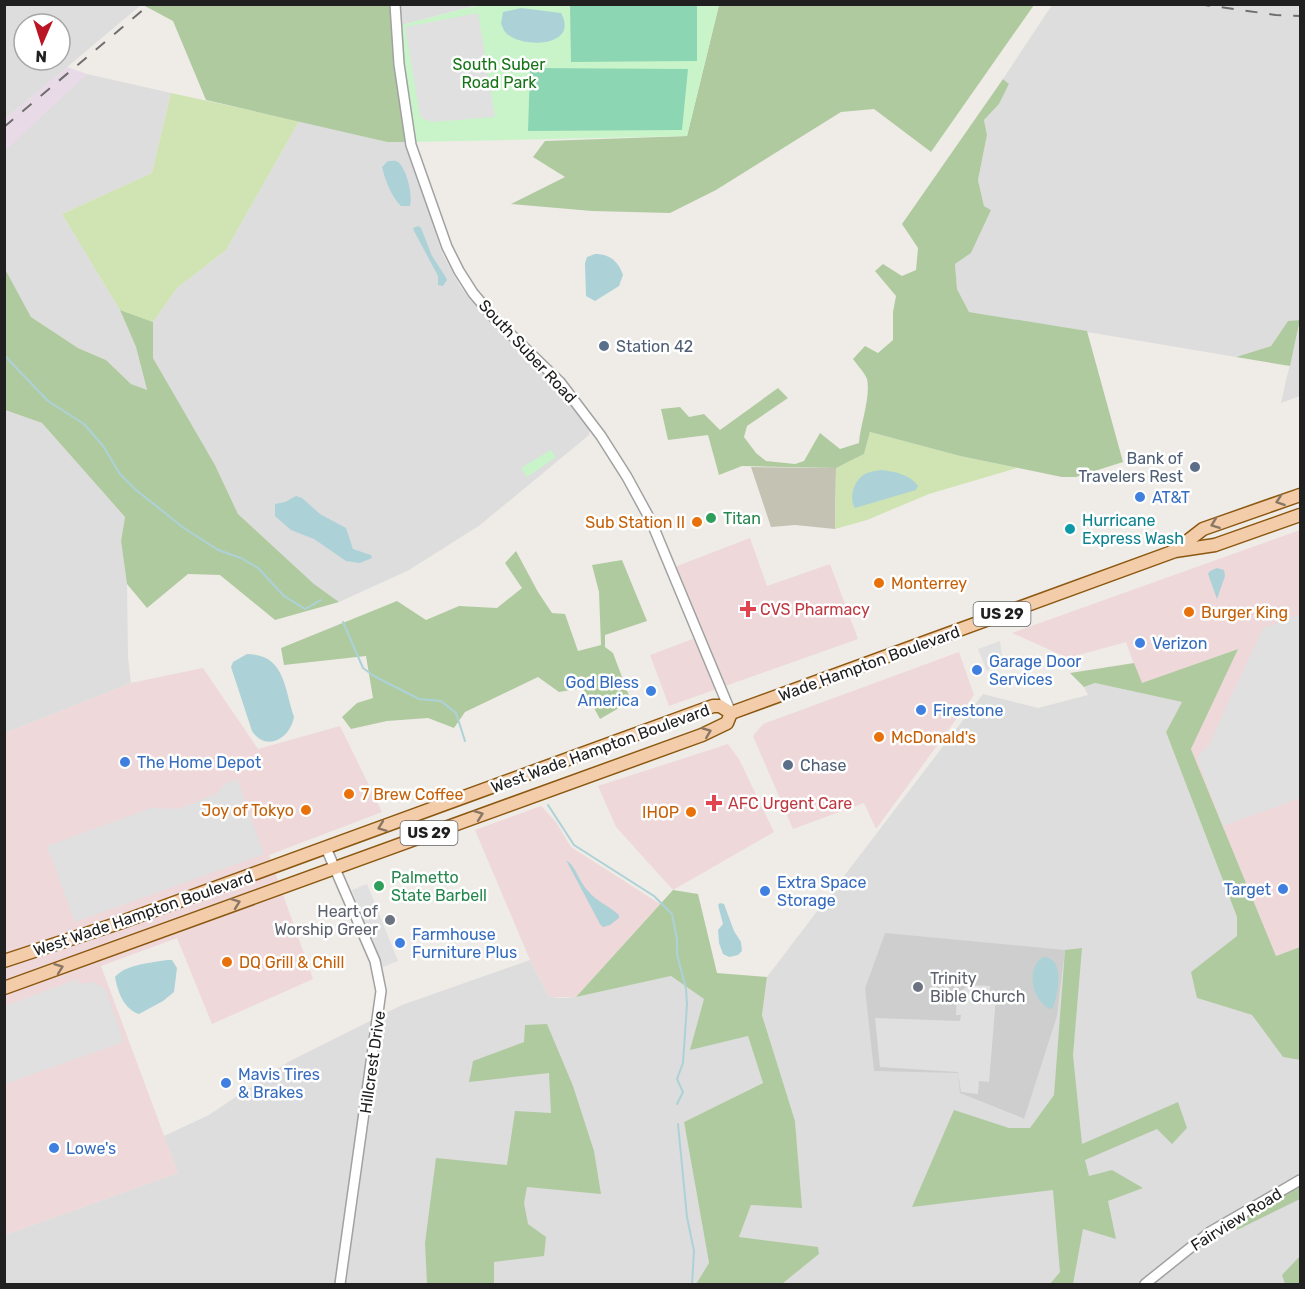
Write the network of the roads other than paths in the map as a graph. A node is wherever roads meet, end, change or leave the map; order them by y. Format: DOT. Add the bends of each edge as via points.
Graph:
graph roads {
  1 [pos="395,4"];
  2 [pos="1300,495"];
  3 [pos="1300,515"];
  4 [pos="1175,551"];
  5 [pos="731,713"];
  6 [pos="327,848"];
  7 [pos="335,867"];
  8 [pos="4,961"];
  9 [pos="4,988"];
  10 [pos="1300,1180"];
  11 [pos="340,1284"];
  12 [pos="1145,1284"];
  1 -- 5 [label="street, South Suber Road" via="411,146 447,247 473,293 560,382 627,477 651,521"];
  2 -- 4 [label="main road, Wade Hampton Boulevard / US 29, one-way" via="1203,529"];
  3 -- 4 [label="main road, Wade Hampton Boulevard / US 29" via="1215,545"];
  4 -- 5 [label="main road, Wade Hampton Boulevard / US 29"];
  5 -- 6 [label="main road, West Wade Hampton Boulevard / US 29, one-way" via="713,706"];
  7 -- 5 [label="main road, West Wade Hampton Boulevard / US 29, one-way" via="702,735 727,723"];
  6 -- 7 [label="street, Hillcrest Drive"];
  6 -- 8 [label="main road, West Wade Hampton Boulevard / US 29"];
  9 -- 7 [label="main road, West Wade Hampton Boulevard / US 29, one-way"];
  7 -- 11 [label="street, Hillcrest Drive" via="375,961 381,991"];
  10 -- 12 [label="street, Fairview Road" via="1210,1232"];
}
